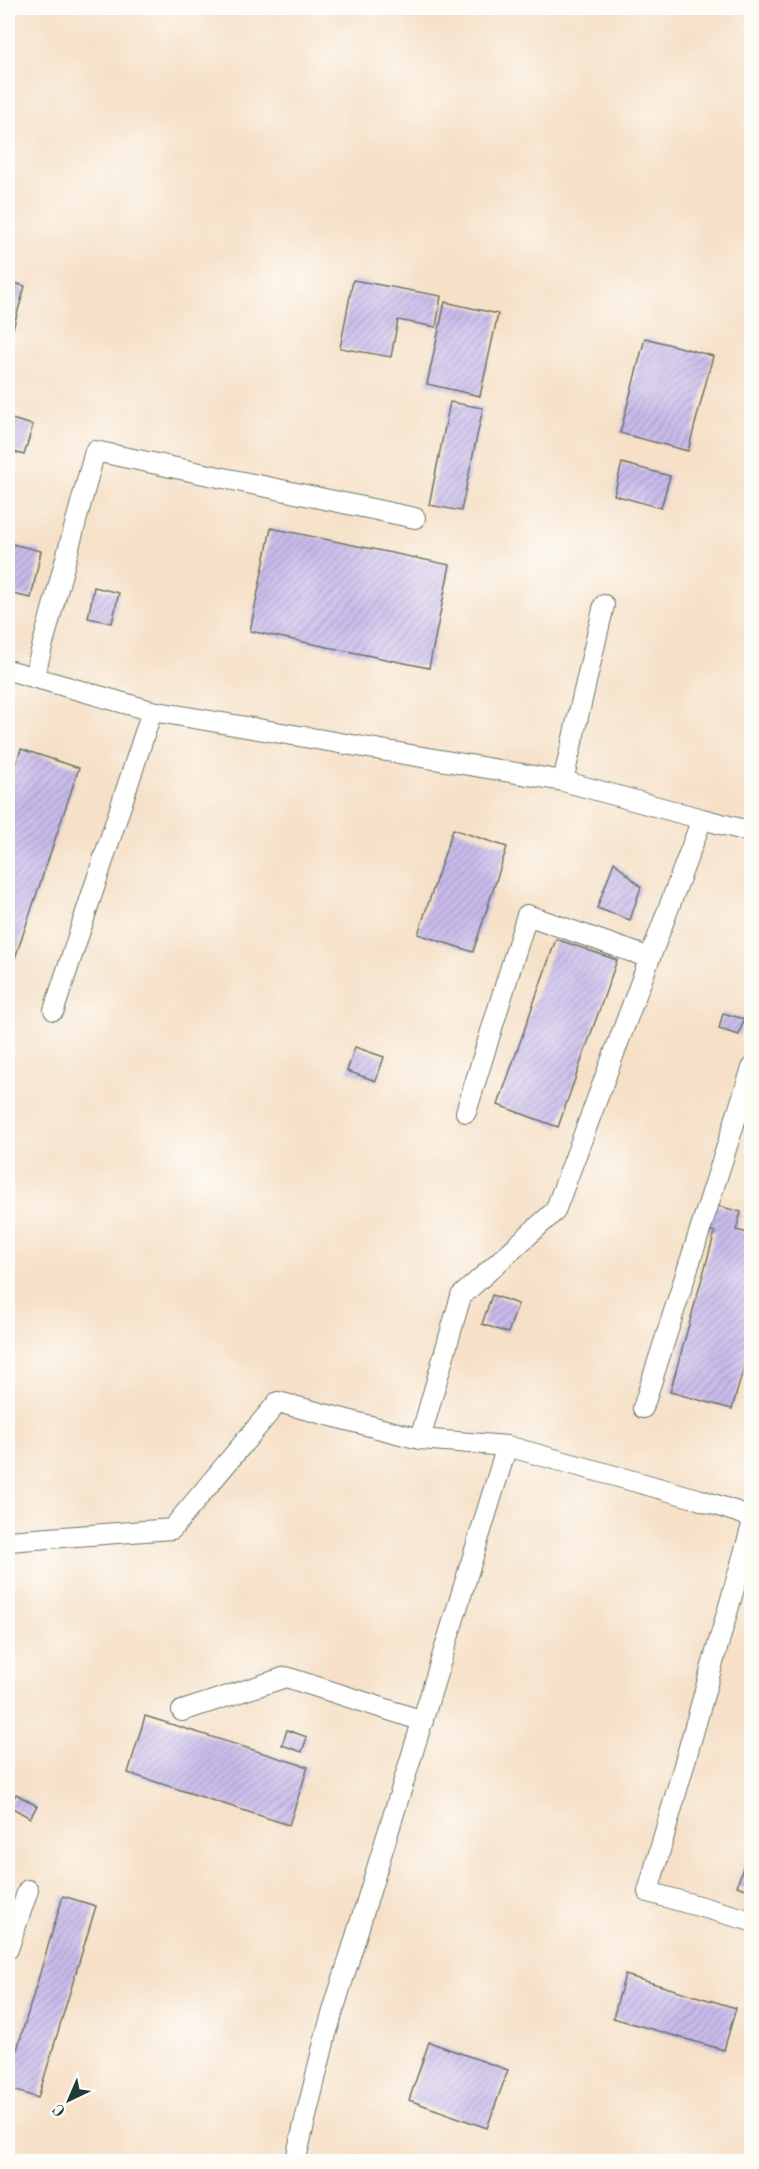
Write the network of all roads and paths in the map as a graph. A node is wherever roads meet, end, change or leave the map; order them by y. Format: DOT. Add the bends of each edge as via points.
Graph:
graph roads {
  1 [pos="415,518"];
  2 [pos="604,605"];
  3 [pos="8,670"];
  4 [pos="34,677"];
  5 [pos="152,711"];
  6 [pos="562,781"];
  7 [pos="702,819"];
  8 [pos="752,832"];
  9 [pos="650,958"];
  10 [pos="54,1010"];
  11 [pos="752,1068"];
  12 [pos="466,1112"];
  13 [pos="643,1407"];
  14 [pos="420,1439"];
  15 [pos="507,1446"];
  16 [pos="752,1517"];
  17 [pos="752,1525"];
  18 [pos="8,1541"];
  19 [pos="182,1711"];
  20 [pos="423,1722"];
  21 [pos="28,1890"];
  22 [pos="752,1921"];
  23 [pos="8,1949"];
  24 [pos="295,2162"];
  1 -- 4 [label="lane" via="95,451"];
  2 -- 6 [label="lane"];
  3 -- 4 [label="lane"];
  4 -- 5 [label="lane"];
  5 -- 6 [label="lane"];
  5 -- 10 [label="lane"];
  6 -- 7 [label="lane"];
  7 -- 8 [label="lane"];
  7 -- 9 [label="lane"];
  9 -- 12 [label="lane" via="527,915"];
  9 -- 14 [label="lane" via="555,1211 461,1296"];
  11 -- 13 [label="lane"];
  14 -- 15 [label="lane"];
  14 -- 18 [label="lane" via="279,1402 172,1529"];
  15 -- 16 [label="lane"];
  15 -- 20 [label="lane"];
  17 -- 22 [label="lane" via="648,1892"];
  19 -- 20 [label="lane" via="286,1677"];
  20 -- 24 [label="lane" via="326,2034"];
  21 -- 23 [label="lane"];
}
